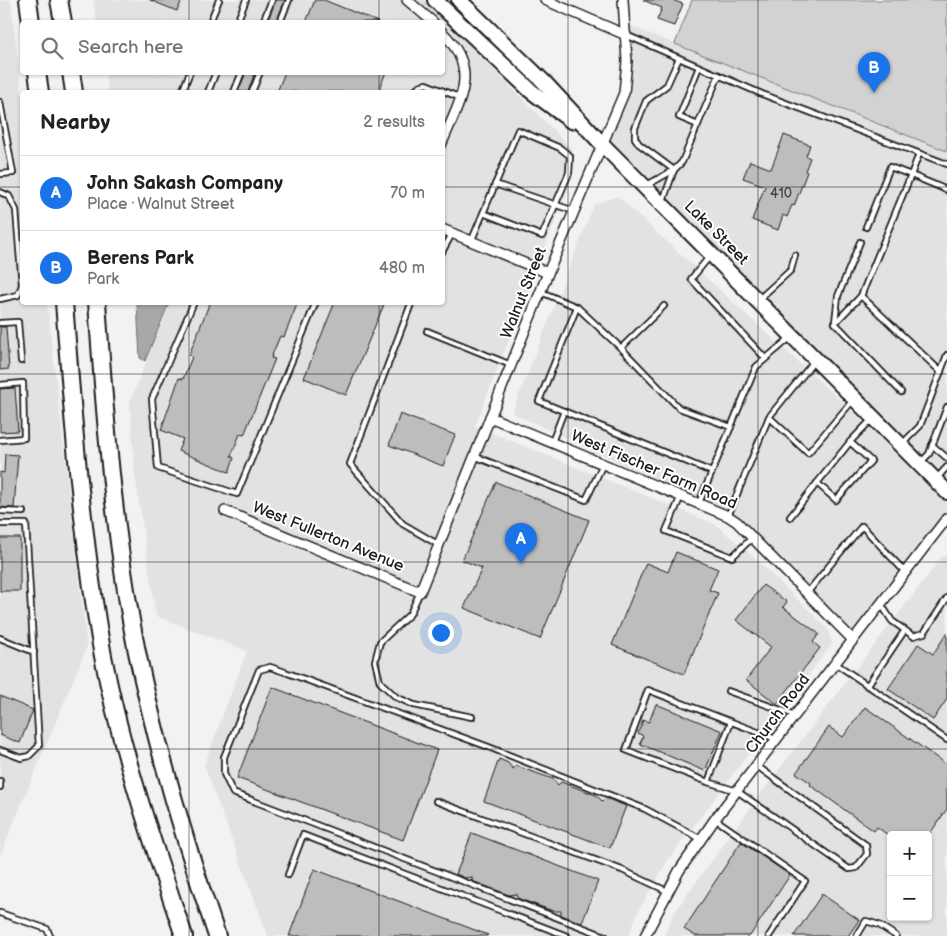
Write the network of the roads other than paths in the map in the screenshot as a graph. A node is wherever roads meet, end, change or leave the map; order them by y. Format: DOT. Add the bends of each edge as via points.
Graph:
graph roads {
  1 [pos="28,0"];
  2 [pos="58,0"];
  3 [pos="219,0"];
  4 [pos="246,0"];
  5 [pos="272,0"];
  6 [pos="289,0"];
  7 [pos="407,0"];
  8 [pos="435,0"];
  9 [pos="459,0"];
  10 [pos="546,0"];
  11 [pos="623,0"];
  12 [pos="31,20"];
  13 [pos="63,20"];
  14 [pos="211,20"];
  15 [pos="238,20"];
  16 [pos="264,20"];
  17 [pos="281,20"];
  18 [pos="431,20"];
  19 [pos="445,35"];
  20 [pos="626,35"];
  21 [pos="679,58"];
  22 [pos="700,67"];
  23 [pos="38,75"];
  24 [pos="71,75"];
  25 [pos="189,75"];
  26 [pos="215,75"];
  27 [pos="241,75"];
  28 [pos="259,75"];
  29 [pos="719,75"];
  30 [pos="40,90"];
  31 [pos="74,90"];
  32 [pos="183,90"];
  33 [pos="209,90"];
  34 [pos="235,90"];
  35 [pos="253,90"];
  36 [pos="417,90"];
  37 [pos="441,90"];
  38 [pos="445,92"];
  39 [pos="461,98"];
  40 [pos="0,102"];
  41 [pos="698,125"];
  42 [pos="445,136"];
  43 [pos="602,144"];
  44 [pos="919,154"];
  45 [pos="947,164"];
  46 [pos="674,170"];
  47 [pos="0,174"];
  48 [pos="911,175"];
  49 [pos="495,184"];
  50 [pos="646,186"];
  51 [pos="947,190"];
  52 [pos="0,192"];
  53 [pos="662,203"];
  54 [pos="557,206"];
  55 [pos="574,211"];
  56 [pos="483,213"];
  57 [pos="866,227"];
  58 [pos="445,230"];
  59 [pos="452,234"];
  60 [pos="471,242"];
  61 [pos="860,242"];
  62 [pos="445,247"];
  63 [pos="712,254"];
  64 [pos="795,256"];
  65 [pos="20,260"];
  66 [pos="548,273"];
  67 [pos="20,290"];
  68 [pos="541,292"];
  69 [pos="861,296"];
  70 [pos="0,299"];
  71 [pos="758,300"];
  72 [pos="64,305"];
  73 [pos="96,305"];
  74 [pos="193,305"];
  75 [pos="315,305"];
  76 [pos="411,305"];
  77 [pos="664,306"];
  78 [pos="577,307"];
  79 [pos="0,323"];
  80 [pos="835,323"];
  81 [pos="427,331"];
  82 [pos="793,336"];
  83 [pos="621,348"];
  84 [pos="947,355"];
  85 [pos="765,358"];
  86 [pos="816,359"];
  87 [pos="21,360"];
  88 [pos="511,365"];
  89 [pos="941,372"];
  90 [pos="0,385"];
  91 [pos="901,392"];
  92 [pos="855,398"];
  93 [pos="947,407"];
  94 [pos="564,411"];
  95 [pos="490,417"];
  96 [pos="768,417"];
  97 [pos="874,418"];
  98 [pos="731,427"];
  99 [pos="0,440"];
  100 [pos="552,442"];
  101 [pos="850,442"];
  102 [pos="901,445"];
  103 [pos="932,445"];
  104 [pos="474,456"];
  105 [pos="947,458"];
  106 [pos="603,464"];
  107 [pos="919,464"];
  108 [pos="947,467"];
  109 [pos="712,472"];
  110 [pos="935,480"];
  111 [pos="817,483"];
  112 [pos="947,492"];
  113 [pos="681,496"];
  114 [pos="699,504"];
  115 [pos="0,511"];
  116 [pos="225,511"];
  117 [pos="23,512"];
  118 [pos="728,516"];
  119 [pos="790,517"];
  120 [pos="947,518"];
  121 [pos="0,524"];
  122 [pos="752,538"];
  123 [pos="439,545"];
  124 [pos="905,572"];
  125 [pos="420,592"];
  126 [pos="807,593"];
  127 [pos="947,598"];
  128 [pos="881,604"];
  129 [pos="905,630"];
  130 [pos="0,638"];
  131 [pos="853,640"];
  132 [pos="34,652"];
  133 [pos="835,663"];
  134 [pos="868,686"];
  135 [pos="728,692"];
  136 [pos="794,716"];
  137 [pos="472,717"];
  138 [pos="731,722"];
  139 [pos="776,739"];
  140 [pos="947,740"];
  141 [pos="0,750"];
  142 [pos="757,766"];
  143 [pos="0,781"];
  144 [pos="708,782"];
  145 [pos="0,787"];
  146 [pos="738,791"];
  147 [pos="436,801"];
  148 [pos="715,819"];
  149 [pos="701,839"];
  150 [pos="288,875"];
  151 [pos="667,891"];
  152 [pos="0,913"];
  153 [pos="649,934"];
  154 [pos="50,936"];
  155 [pos="184,936"];
  156 [pos="217,936"];
  157 [pos="567,936"];
  158 [pos="606,936"];
  159 [pos="769,936"];
  160 [pos="857,936"];
  161 [pos="896,936"];
  1 -- 12 [label="highway"];
  2 -- 13 [label="highway"];
  3 -- 14 [label="lane"];
  4 -- 15 [label="lane"];
  5 -- 16 [label="lane"];
  6 -- 17 [label="lane"];
  7 -- 18 [label="street"];
  8 -- 43 [label="main road" via="531,91"];
  9 -- 43 [label="main road, Lake Street" via="543,81"];
  10 -- 20 [label="street"];
  11 -- 20 [label="street, Walnut Street"];
  19 -- 39 [label="street" via="462,55 465,88"];
  20 -- 21 [label="lane"];
  20 -- 43 [label="street, Walnut Street" via="624,93"];
  21 -- 22 [label="lane"];
  21 -- 46 [label="lane" via="667,85 646,101 635,128 639,144"];
  22 -- 29 [label="lane"];
  22 -- 41 [label="lane" via="679,117"];
  23 -- 30 [label="highway"];
  24 -- 31 [label="highway"];
  25 -- 32 [label="lane"];
  26 -- 33 [label="lane"];
  27 -- 34 [label="lane"];
  28 -- 35 [label="lane"];
  29 -- 41 [label="lane"];
  29 -- 44 [label="lane"];
  36 -- 37 [label="lane" via="426,84"];
  38 -- 39 [label="lane"];
  39 -- 42 [label="street"];
  40 -- 47 [label="lane" via="12,173"];
  41 -- 46 [label="lane" via="682,162"];
  43 -- 50 [label="main road, Lake Street"];
  43 -- 55 [label="street, Walnut Street"];
  44 -- 45 [label="lane"];
  44 -- 48 [label="lane"];
  46 -- 50 [label="lane"];
  46 -- 53 [label="lane"];
  48 -- 51 [label="lane"];
  48 -- 57 [label="lane" via="890,167"];
  48 -- 69 [label="lane"];
  49 -- 54 [label="lane"];
  49 -- 54 [label="lane" via="518,130 560,148 570,156 570,173"];
  49 -- 56 [label="lane"];
  50 -- 53 [label="main road, Lake Street"];
  52 -- 65 [label="lane" via="9,196 16,210"];
  53 -- 63 [label="main road, Lake Street"];
  54 -- 55 [label="lane"];
  54 -- 56 [label="lane" via="542,236"];
  55 -- 66 [label="street, Walnut Street"];
  56 -- 60 [label="lane"];
  58 -- 59 [label="street"];
  59 -- 60 [label="street"];
  59 -- 62 [label="lane"];
  60 -- 66 [label="street"];
  61 -- 80 [label="lane" via="838,296"];
  63 -- 71 [label="main road, Lake Street"];
  63 -- 85 [label="lane" via="691,279"];
  64 -- 71 [label="lane" via="790,270"];
  66 -- 68 [label="street, Walnut Street"];
  67 -- 70 [label="lane" via="18,296"];
  68 -- 78 [label="lane"];
  68 -- 88 [label="street, Walnut Street"];
  69 -- 80 [label="lane"];
  69 -- 89 [label="lane"];
  71 -- 82 [label="main road, Lake Street"];
  72 -- 155 [label="highway" via="84,534 104,657 124,746"];
  73 -- 156 [label="highway" via="116,519 137,651 191,861"];
  74 -- 75 [label="lane" via="152,399 158,468 237,494"];
  76 -- 123 [label="lane" via="350,464 403,524"];
  77 -- 83 [label="lane"];
  78 -- 83 [label="lane"];
  78 -- 94 [label="lane" via="539,401"];
  79 -- 87 [label="lane" via="18,322"];
  80 -- 91 [label="lane"];
  81 -- 88 [label="lane"];
  82 -- 85 [label="lane"];
  82 -- 86 [label="main road, Lake Street"];
  83 -- 98 [label="lane" via="680,408"];
  84 -- 89 [label="lane"];
  85 -- 98 [label="lane" via="756,367"];
  86 -- 92 [label="main road, Lake Street"];
  86 -- 96 [label="lane"];
  88 -- 95 [label="street, Walnut Street"];
  89 -- 102 [label="lane" via="920,426"];
  90 -- 99 [label="lane" via="24,383 24,438"];
  92 -- 96 [label="lane" via="808,453"];
  92 -- 97 [label="main road, Lake Street"];
  93 -- 103 [label="lane"];
  94 -- 100 [label="lane"];
  94 -- 109 [label="lane"];
  95 -- 100 [label="street, West Fischer Farm Road"];
  95 -- 104 [label="street, Walnut Street"];
  96 -- 118 [label="lane"];
  97 -- 101 [label="lane"];
  97 -- 102 [label="main road, Lake Street"];
  98 -- 109 [label="lane"];
  100 -- 106 [label="street, West Fischer Farm Road"];
  101 -- 111 [label="lane"];
  101 -- 111 [label="lane" via="871,461 836,500"];
  102 -- 107 [label="main road, Lake Street"];
  103 -- 105 [label="lane"];
  103 -- 107 [label="lane" via="929,454"];
  104 -- 106 [label="lane" via="586,500"];
  104 -- 123 [label="street, Walnut Street"];
  106 -- 113 [label="street, West Fischer Farm Road"];
  107 -- 110 [label="main road, Lake Street"];
  108 -- 110 [label="lane"];
  109 -- 114 [label="lane"];
  110 -- 112 [label="main road, Lake Street"];
  111 -- 119 [label="lane"];
  113 -- 114 [label="street, West Fischer Farm Road"];
  113 -- 122 [label="lane" via="666,531 732,557"];
  114 -- 118 [label="street, West Fischer Farm Road"];
  115 -- 117 [label="lane"];
  116 -- 125 [label="street, West Fullerton Avenue"];
  118 -- 122 [label="street, West Fischer Farm Road"];
  120 -- 124 [label="street, Church Road"];
  121 -- 132 [label="lane" via="26,524"];
  122 -- 126 [label="street, West Fischer Farm Road"];
  123 -- 125 [label="street, Walnut Street"];
  124 -- 126 [label="lane" via="862,526"];
  124 -- 128 [label="street, Church Road"];
  125 -- 137 [label="lane" via="410,614 380,642 375,661 380,682 396,697 414,705"];
  126 -- 131 [label="street, West Fischer Farm Road"];
  127 -- 129 [label="lane" via="924,633 913,636"];
  128 -- 129 [label="lane" via="892,621"];
  128 -- 131 [label="street, Church Road"];
  129 -- 134 [label="lane"];
  130 -- 132 [label="lane"];
  131 -- 133 [label="street, Church Road"];
  132 -- 141 [label="lane" via="39,746 29,756 21,758"];
  133 -- 134 [label="lane"];
  133 -- 136 [label="street, Church Road"];
  134 -- 140 [label="lane"];
  135 -- 136 [label="lane"];
  136 -- 139 [label="street, Church Road"];
  138 -- 139 [label="lane"];
  138 -- 144 [label="lane"];
  138 -- 144 [label="lane" via="648,690 626,750"];
  139 -- 142 [label="street, Church Road"];
  142 -- 146 [label="street, Church Road"];
  142 -- 146 [label="lane" via="866,845 866,854 856,868 849,869"];
  143 -- 145 [label="lane"];
  144 -- 146 [label="lane"];
  146 -- 148 [label="street, Church Road"];
  147 -- 151 [label="lane" via="622,870"];
  148 -- 149 [label="street, Church Road"];
  148 -- 159 [label="lane" via="805,881"];
  149 -- 151 [label="street, Church Road"];
  149 -- 158 [label="lane" via="645,809 486,746 285,672 270,667 259,670 224,757 224,774 233,793"];
  150 -- 157 [label="lane" via="303,835"];
  151 -- 153 [label="street, Church Road"];
  152 -- 154 [label="lane" via="47,929"];
  160 -- 161 [label="lane" via="866,921"];
}
